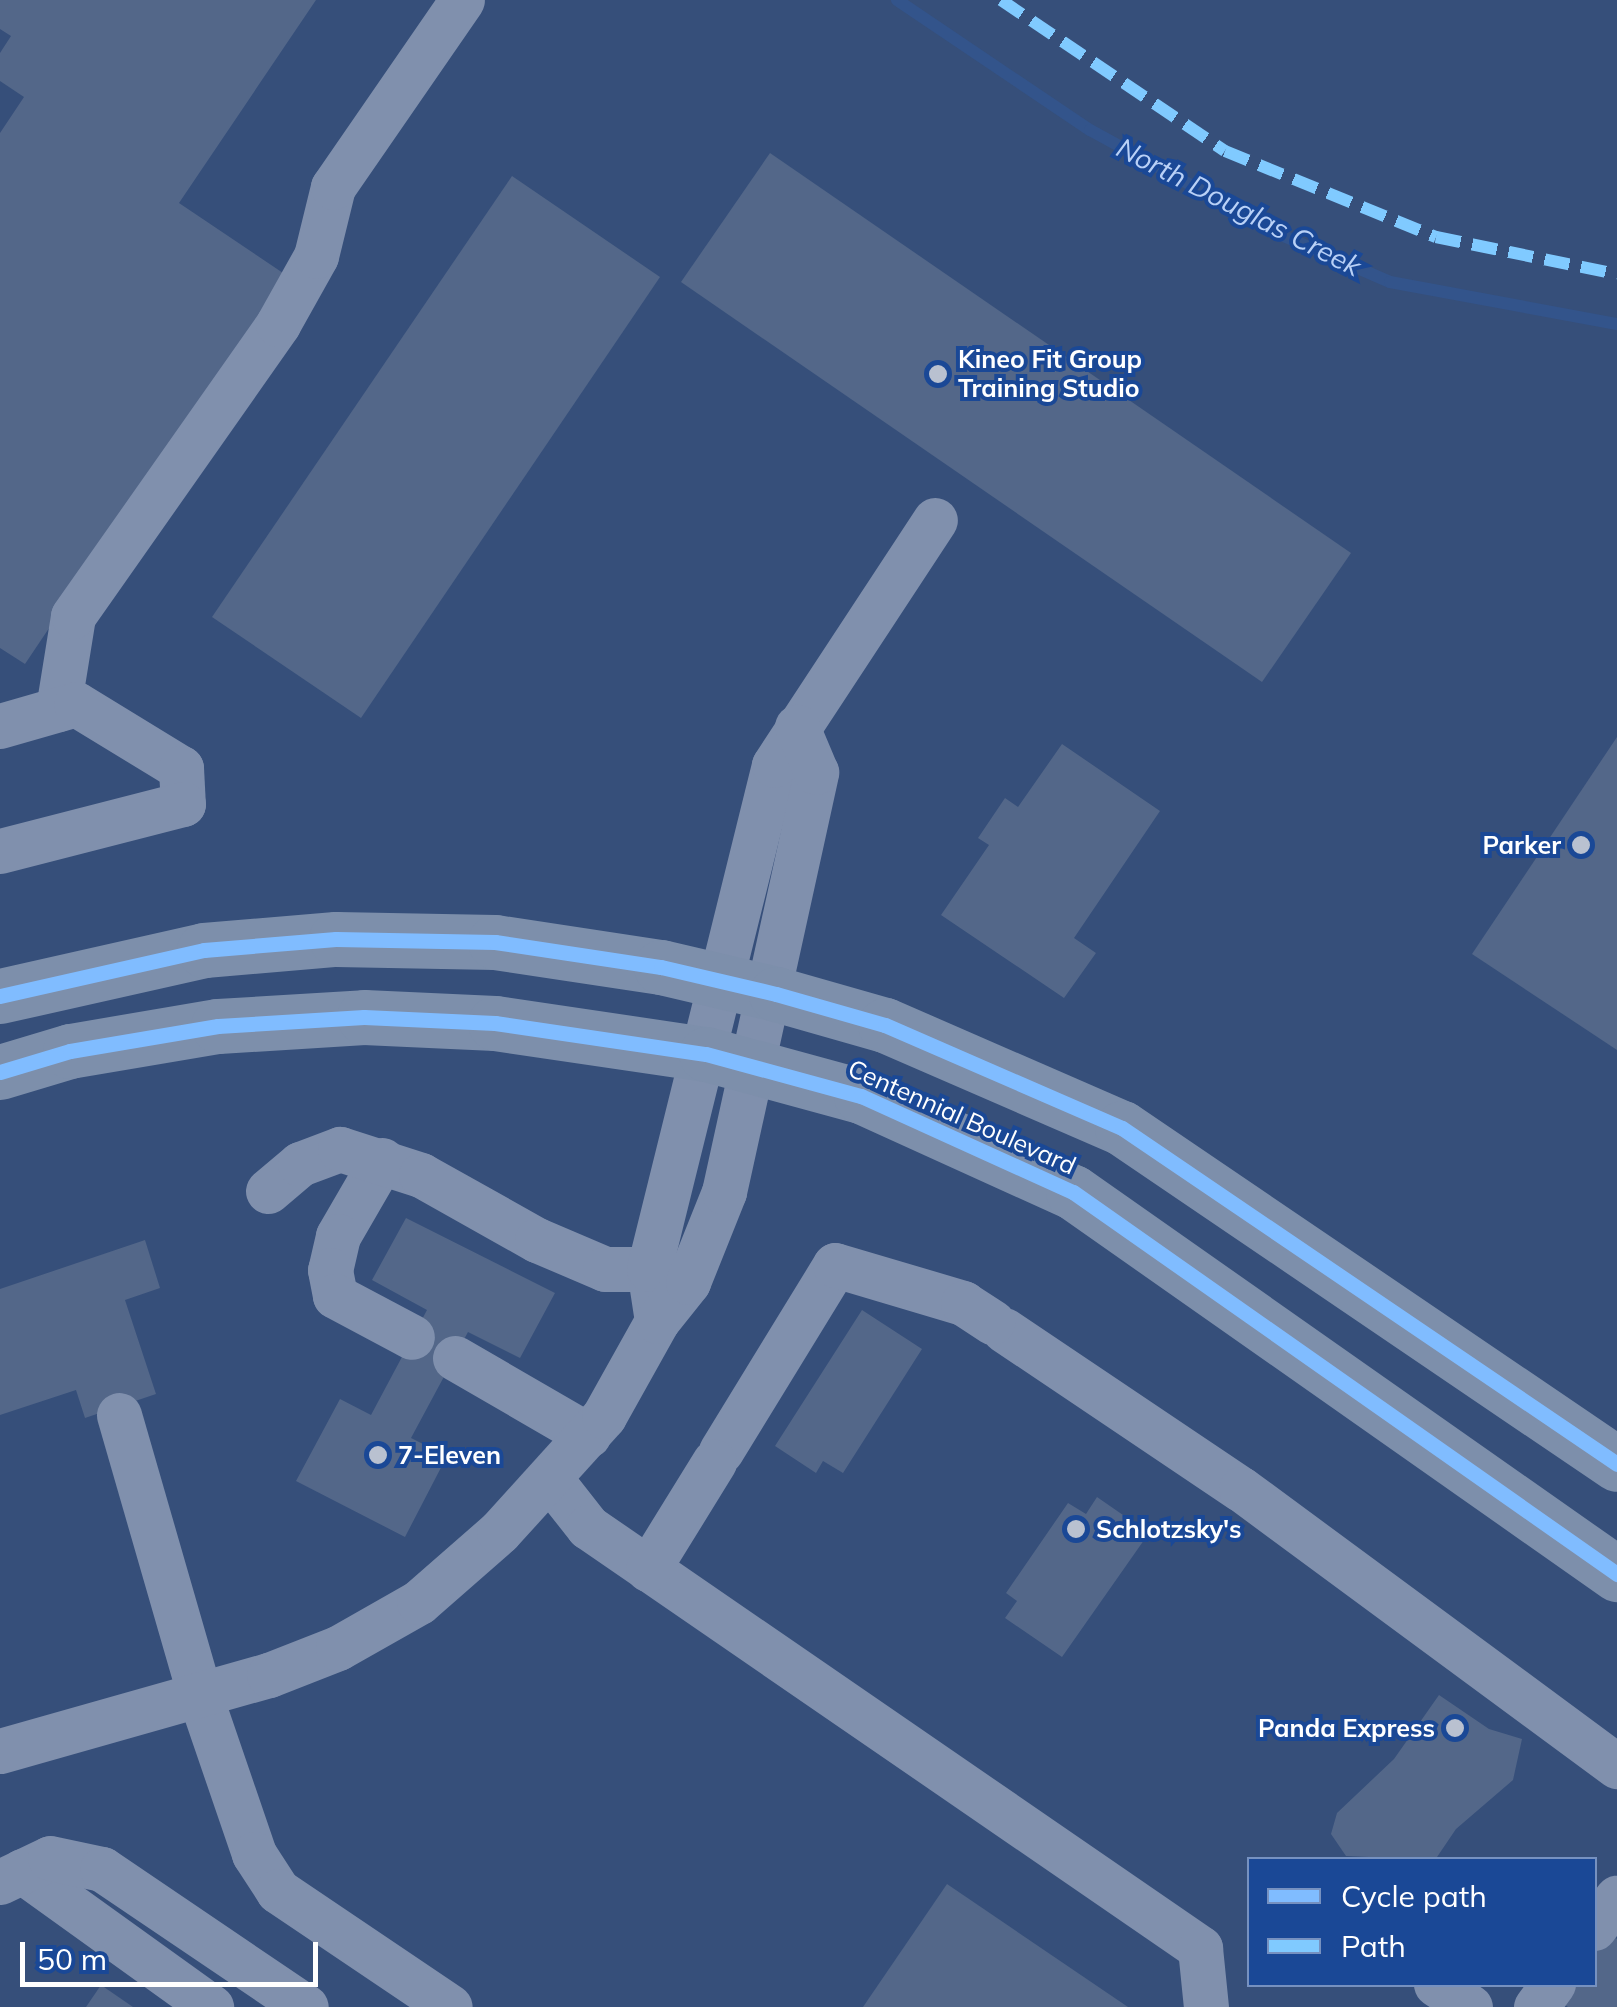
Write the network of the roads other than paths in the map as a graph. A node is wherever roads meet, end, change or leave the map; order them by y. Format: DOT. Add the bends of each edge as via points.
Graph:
graph roads {
  1 [pos="462,0"];
  2 [pos="935,520"];
  3 [pos="58,708"];
  4 [pos="0,726"];
  5 [pos="0,851"];
  6 [pos="747,987"];
  7 [pos="0,996"];
  8 [pos="730,1059"];
  9 [pos="0,1072"];
  10 [pos="382,1160"];
  11 [pos="268,1192"];
  12 [pos="650,1269"];
  13 [pos="658,1321"];
  14 [pos="412,1337"];
  15 [pos="454,1358"];
  16 [pos="119,1415"];
  17 [pos="588,1436"];
  18 [pos="1617,1464"];
  19 [pos="551,1480"];
  20 [pos="648,1569"];
  21 [pos="1617,1574"];
  22 [pos="200,1696"];
  23 [pos="0,1751"];
  24 [pos="1617,1766"];
  25 [pos="11,1876"];
  26 [pos="1617,1898"];
  27 [pos="1597,1924"];
  28 [pos="1440,1987"];
  29 [pos="210,2007"];
  30 [pos="306,2007"];
  31 [pos="450,2007"];
  32 [pos="1206,2007"];
  33 [pos="1470,2007"];
  1 -- 3 [label="street" via="333,187 316,256 278,324 73,616"];
  2 -- 6 [label="street" via="796,727 816,772"];
  3 -- 4 [label="street"];
  3 -- 5 [label="street" via="76,704 181,768 183,804"];
  6 -- 7 [label="main road, Centennial Boulevard" via="495,942 336,939 204,950"];
  6 -- 8 [label="street"];
  6 -- 18 [label="main road, Centennial Boulevard" via="884,1025 1122,1128"];
  8 -- 9 [label="main road, Centennial Boulevard" via="495,1023 364,1017 218,1026 70,1051"];
  8 -- 12 [label="street"];
  8 -- 13 [label="street" via="709,1239"];
  8 -- 21 [label="main road, Centennial Boulevard" via="861,1096 1073,1192"];
  10 -- 11 [label="street" via="340,1149 300,1164"];
  10 -- 12 [label="street" via="606,1269"];
  10 -- 14 [label="street" via="338,1236 330,1270 336,1296"];
  12 -- 13 [label="street"];
  13 -- 17 [label="street"];
  15 -- 17 [label="street"];
  16 -- 22 [label="street"];
  17 -- 19 [label="street"];
  19 -- 20 [label="street" via="588,1527"];
  19 -- 22 [label="street" via="418,1602 338,1648"];
  20 -- 24 [label="street" via="835,1265 963,1303 1241,1489"];
  20 -- 32 [label="street" via="1200,1948"];
  22 -- 23 [label="street"];
  22 -- 31 [label="street" via="254,1854 278,1890"];
  25 -- 29 [label="street"];
  25 -- 30 [label="street" via="50,1858 102,1870"];
  26 -- 27 [label="street"];
  28 -- 33 [label="street"];
}
